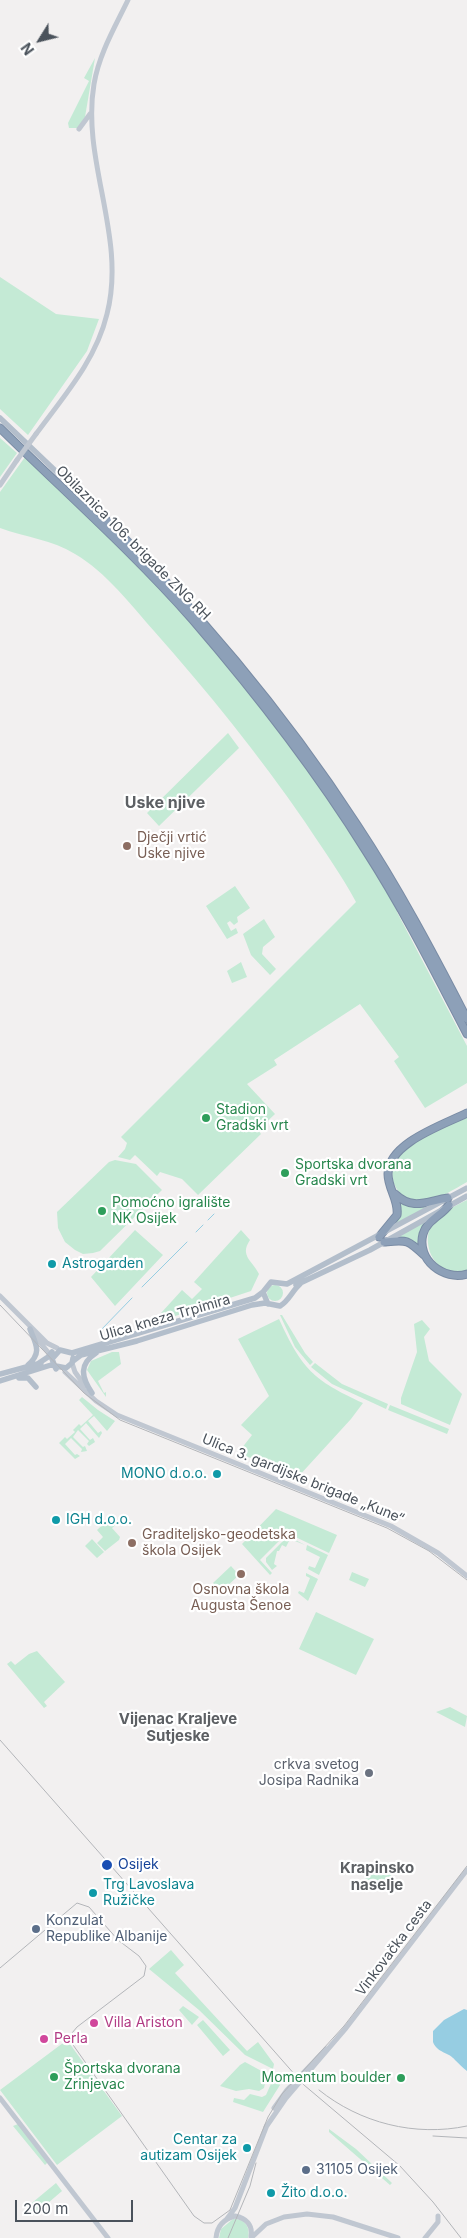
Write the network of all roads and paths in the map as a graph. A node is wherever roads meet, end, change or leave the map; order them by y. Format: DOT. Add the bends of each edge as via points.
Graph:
graph roads {
  1 [pos="128,0"];
  2 [pos="92,108"];
  3 [pos="79,129"];
  4 [pos="0,418"];
  5 [pos="0,428"];
  6 [pos="0,485"];
  7 [pos="86,500"];
  8 [pos="467,1019"];
  9 [pos="467,1034"];
  10 [pos="467,1113"];
  11 [pos="467,1188"];
  12 [pos="393,1192"];
  13 [pos="467,1196"];
  14 [pos="448,1201"];
  15 [pos="382,1239"];
  16 [pos="426,1257"];
  17 [pos="467,1274"];
  18 [pos="298,1282"];
  19 [pos="284,1283"];
  20 [pos="263,1292"];
  21 [pos="287,1293"];
  22 [pos="0,1296"];
  23 [pos="251,1302"];
  24 [pos="266,1302"];
  25 [pos="18,1314"];
  26 [pos="30,1329"];
  27 [pos="57,1348"];
  28 [pos="100,1350"];
  29 [pos="70,1351"];
  30 [pos="84,1351"];
  31 [pos="52,1356"];
  32 [pos="73,1364"];
  33 [pos="40,1366"];
  34 [pos="25,1367"];
  35 [pos="55,1367"];
  36 [pos="65,1372"];
  37 [pos="0,1374"];
  38 [pos="8,1379"];
  39 [pos="0,1381"];
  40 [pos="36,1387"];
  41 [pos="92,1393"];
  42 [pos="122,1417"];
  43 [pos="467,1576"];
  44 [pos="467,1870"];
  45 [pos="0,2098"];
  46 [pos="237,2201"];
  47 [pos="243,2218"];
  48 [pos="438,2219"];
  49 [pos="226,2220"];
  50 [pos="248,2222"];
  51 [pos="262,2225"];
  52 [pos="428,2236"];
  53 [pos="387,2237"];
  54 [pos="108,2238"];
  55 [pos="216,2238"];
  56 [pos="251,2238"];
  57 [pos="398,2238"];
  1 -- 2 [label="main road" via="98,68"];
  2 -- 3 [label="main road"];
  2 -- 6 [label="main road, bridge" via="92,137 112,256 109,305 101,334 88,362"];
  4 -- 7 [label="main road, Obilaznica 106. brigade ZNG RH"];
  5 -- 9 [label="highway, Obilaznica 106. brigade ZNG RH" via="164,588 281,727 367,852"];
  7 -- 8 [label="highway, Obilaznica 106. brigade ZNG RH" via="204,624 301,744 396,887"];
  10 -- 12 [label="highway" via="412,1141 395,1154 388,1176"];
  11 -- 14 [label="main road"];
  12 -- 14 [label="highway" via="413,1205"];
  12 -- 15 [label="highway" via="397,1215"];
  13 -- 14 [label="main road"];
  14 -- 15 [label="main road"];
  14 -- 16 [label="highway" via="427,1227 422,1242"];
  15 -- 16 [label="highway" via="409,1242"];
  15 -- 18 [label="main road"];
  16 -- 17 [label="highway" via="446,1274"];
  18 -- 19 [label="main road"];
  18 -- 21 [label="main road"];
  18 -- 24 [label="main road" via="282,1305"];
  19 -- 20 [label="main road" via="271,1282"];
  19 -- 21 [label="main road"];
  19 -- 23 [label="main road" via="268,1279"];
  20 -- 23 [label="main road"];
  20 -- 24 [label="main road"];
  21 -- 24 [label="main road" via="278,1302"];
  22 -- 25 [label="main road"];
  23 -- 24 [label="main road"];
  23 -- 28 [label="main road, Ulica kneza Trpimira" via="137,1341"];
  23 -- 30 [label="main road, Ulica kneza Trpimira"];
  25 -- 26 [label="main road"];
  25 -- 27 [label="main road" via="47,1343"];
  26 -- 31 [label="main road"];
  26 -- 34 [label="main road" via="38,1349"];
  27 -- 29 [label="main road"];
  27 -- 31 [label="main road"];
  28 -- 30 [label="main road, Ulica kneza Trpimira"];
  28 -- 41 [label="main road" via="86,1360 82,1370"];
  29 -- 30 [label="main road, Ulica kneza Trpimira"];
  29 -- 31 [label="main road" via="60,1350"];
  29 -- 32 [label="main road"];
  30 -- 32 [label="main road, Ulica kneza Trpimira"];
  31 -- 33 [label="main road"];
  31 -- 35 [label="main road"];
  32 -- 35 [label="main road" via="64,1369"];
  32 -- 36 [label="main road, Ulica kneza Trpimira"];
  32 -- 41 [label="main road, Ulica 3. gardijske brigade „Kune“" via="79,1379"];
  33 -- 34 [label="main road"];
  33 -- 35 [label="main road"];
  33 -- 38 [label="main road"];
  34 -- 37 [label="main road"];
  35 -- 36 [label="main road"];
  36 -- 42 [label="main road, Ulica 3. gardijske brigade „Kune“" via="101,1405"];
  38 -- 39 [label="main road"];
  38 -- 40 [label="main road" via="28,1378"];
  41 -- 42 [label="main road, Ulica 3. gardijske brigade „Kune“"];
  42 -- 43 [label="main road, Ulica 3. gardijske brigade „Kune“" via="391,1526 433,1550"];
  44 -- 46 [label="main road, Vinkovačka cesta" via="338,2038 286,2098 266,2127"];
  45 -- 54 [label="main road"];
  46 -- 47 [label="main road" via="238,2212"];
  46 -- 49 [label="main road, Vinkovačka cesta"];
  47 -- 49 [label="main road" via="235,2216"];
  47 -- 50 [label="main road"];
  48 -- 52 [label="main road"];
  49 -- 55 [label="main road, Vinkovačka cesta" via="218,2228"];
  50 -- 51 [label="main road"];
  50 -- 56 [label="main road"];
  51 -- 53 [label="main road" via="292,2215 319,2215 346,2221"];
  51 -- 56 [label="main road"];
  53 -- 57 [label="main road"];
}
